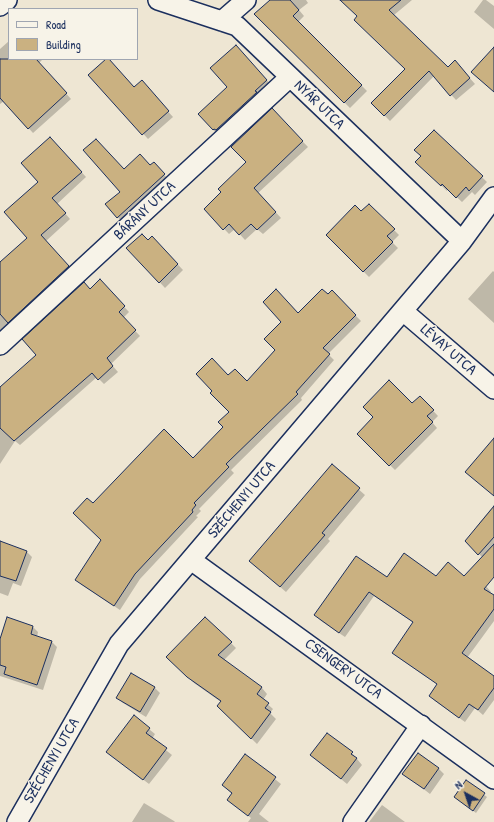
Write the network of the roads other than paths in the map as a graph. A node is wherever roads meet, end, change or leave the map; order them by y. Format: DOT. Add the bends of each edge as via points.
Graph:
graph roads {
  1 [pos="7,0"];
  2 [pos="158,0"];
  3 [pos="246,0"];
  4 [pos="0,6"];
  5 [pos="222,21"];
  6 [pos="290,77"];
  7 [pos="494,197"];
  8 [pos="462,241"];
  9 [pos="403,310"];
  10 [pos="0,344"];
  11 [pos="494,389"];
  12 [pos="191,560"];
  13 [pos="421,725"];
  14 [pos="494,779"];
  15 [pos="17,822"];
  16 [pos="353,822"];
  1 -- 4 [label="street"];
  2 -- 5 [label="street, NYÁR UTCA"];
  3 -- 5 [label="street"];
  5 -- 6 [label="street, NYÁR UTCA" via="237,26"];
  6 -- 8 [label="street, NYÁR UTCA"];
  6 -- 10 [label="street, BÁRÁNY UTCA"];
  7 -- 8 [label="street, SZÉCHENYI UTCA"];
  8 -- 9 [label="street, SZÉCHENYI UTCA"];
  9 -- 11 [label="street, LÉVAY UTCA"];
  9 -- 12 [label="street, SZÉCHENYI UTCA"];
  12 -- 13 [label="street, CSENGERY UTCA"];
  12 -- 15 [label="street, SZÉCHENYI UTCA" via="119,644"];
  13 -- 14 [label="street, CSENGERY UTCA"];
  13 -- 16 [label="street"];
}
